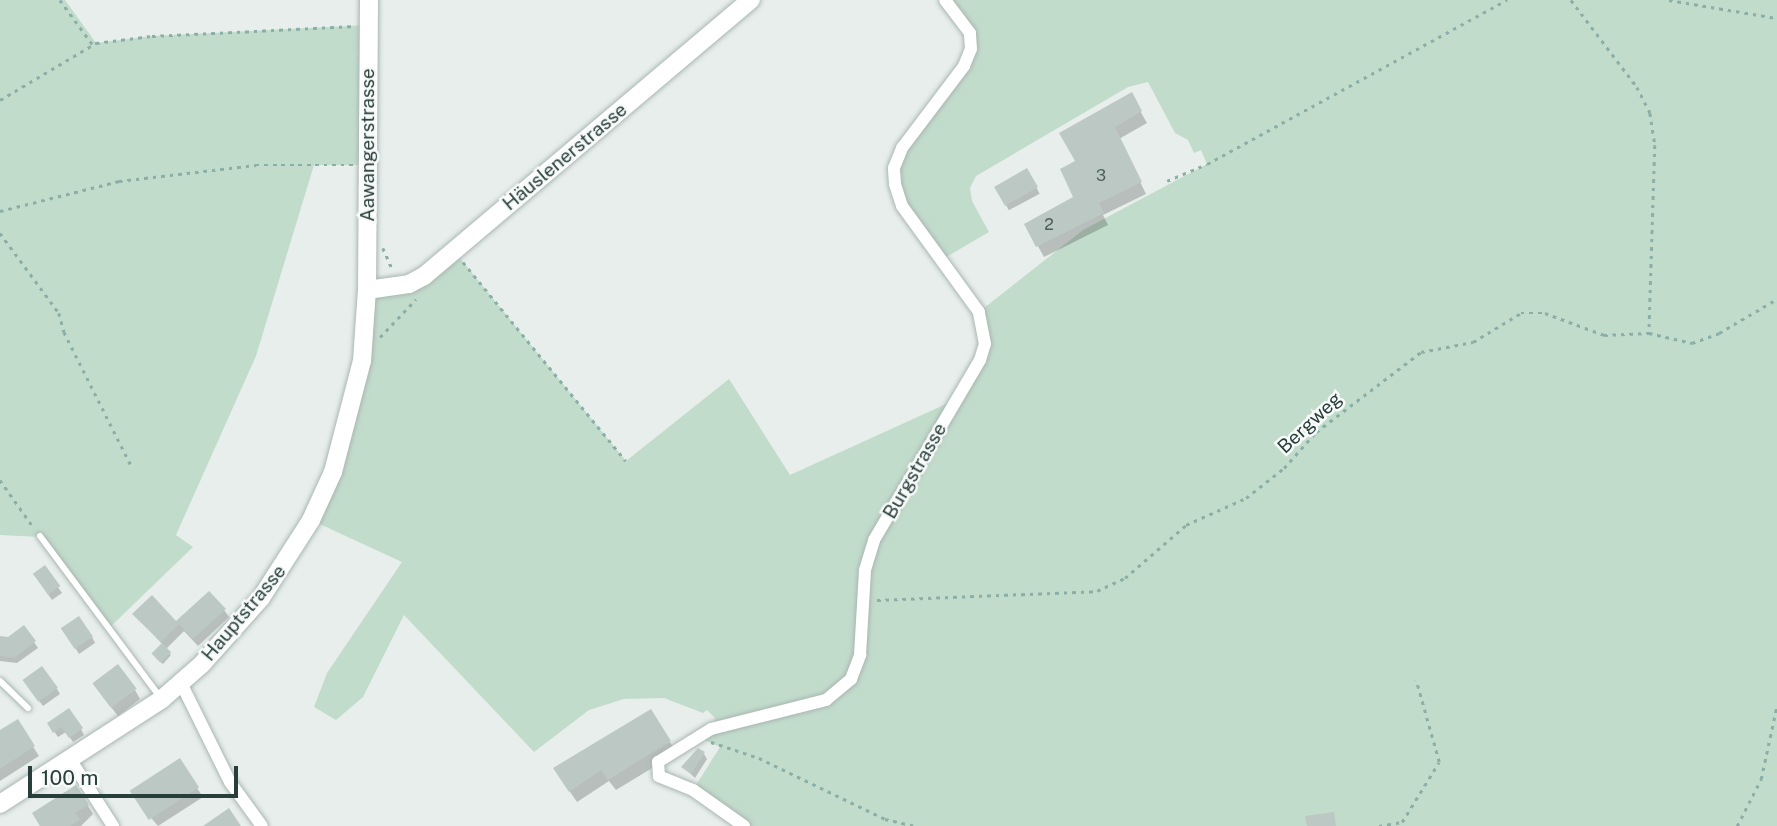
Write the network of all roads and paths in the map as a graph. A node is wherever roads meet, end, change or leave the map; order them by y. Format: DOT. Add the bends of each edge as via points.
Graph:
graph roads {
  1 [pos="60,0"];
  2 [pos="369,0"];
  3 [pos="751,0"];
  4 [pos="945,0"];
  5 [pos="1507,0"];
  6 [pos="1571,0"];
  7 [pos="1669,0"];
  8 [pos="1777,18"];
  9 [pos="369,25"];
  10 [pos="93,45"];
  11 [pos="0,100"];
  12 [pos="368,165"];
  13 [pos="1167,181"];
  14 [pos="0,211"];
  15 [pos="0,233"];
  16 [pos="467,267"];
  17 [pos="367,290"];
  18 [pos="1777,299"];
  19 [pos="1649,333"];
  20 [pos="626,461"];
  21 [pos="132,467"];
  22 [pos="0,480"];
  23 [pos="40,536"];
  24 [pos="862,601"];
  25 [pos="1416,680"];
  26 [pos="0,681"];
  27 [pos="181,683"];
  28 [pos="162,699"];
  29 [pos="1777,705"];
  30 [pos="28,708"];
  31 [pos="695,736"];
  32 [pos="70,759"];
  33 [pos="0,804"];
  34 [pos="113,826"];
  35 [pos="262,826"];
  36 [pos="744,826"];
  37 [pos="916,826"];
  38 [pos="1379,826"];
  39 [pos="1737,826"];
  1 -- 10 [label="path"];
  2 -- 9 [label="street, Aawangerstrasse"];
  3 -- 17 [label="street, Häuslenerstrasse" via="424,276 409,284"];
  4 -- 24 [label="street, Burgstrasse" via="970,33 971,49 964,66 902,148 895,184 902,206 979,312 985,344 980,360 874,540"];
  5 -- 13 [label="path" via="1207,164"];
  6 -- 19 [label="path" via="1637,87 1650,113 1656,145"];
  7 -- 8 [label="path"];
  9 -- 10 [label="path" via="152,36"];
  9 -- 12 [label="street, Aawangerstrasse"];
  10 -- 11 [label="path"];
  12 -- 14 [label="path" via="256,165 119,181"];
  12 -- 17 [label="street, Aawangerstrasse"];
  15 -- 21 [label="path" via="59,313 64,332"];
  16 -- 20 [label="path"];
  17 -- 27 [label="street, Hauptstrasse" via="362,361 351,415 311,520 261,598"];
  18 -- 19 [label="path, Bergweg" via="1692,343"];
  19 -- 24 [label="path, Bergweg" via="1604,335 1545,313 1521,313 1473,342 1421,352 1327,423 1284,468 1246,498 1186,525 1125,578 1097,591"];
  22 -- 23 [label="path"];
  23 -- 28 [label="lane"];
  24 -- 31 [label="street, Burgstrasse" via="860,655 851,679 826,700"];
  25 -- 38 [label="path" via="1439,762 1402,822"];
  26 -- 30 [label="lane"];
  27 -- 28 [label="street, Hauptstrasse"];
  27 -- 35 [label="street" via="230,782"];
  28 -- 32 [label="street, Hauptstrasse"];
  29 -- 39 [label="path" via="1761,779"];
  31 -- 36 [label="street, Burgstrasse" via="658,762 659,775 694,790"];
  31 -- 37 [label="path" via="759,758 885,819"];
  32 -- 33 [label="street, Hauptstrasse"];
  32 -- 34 [label="street"];
}
